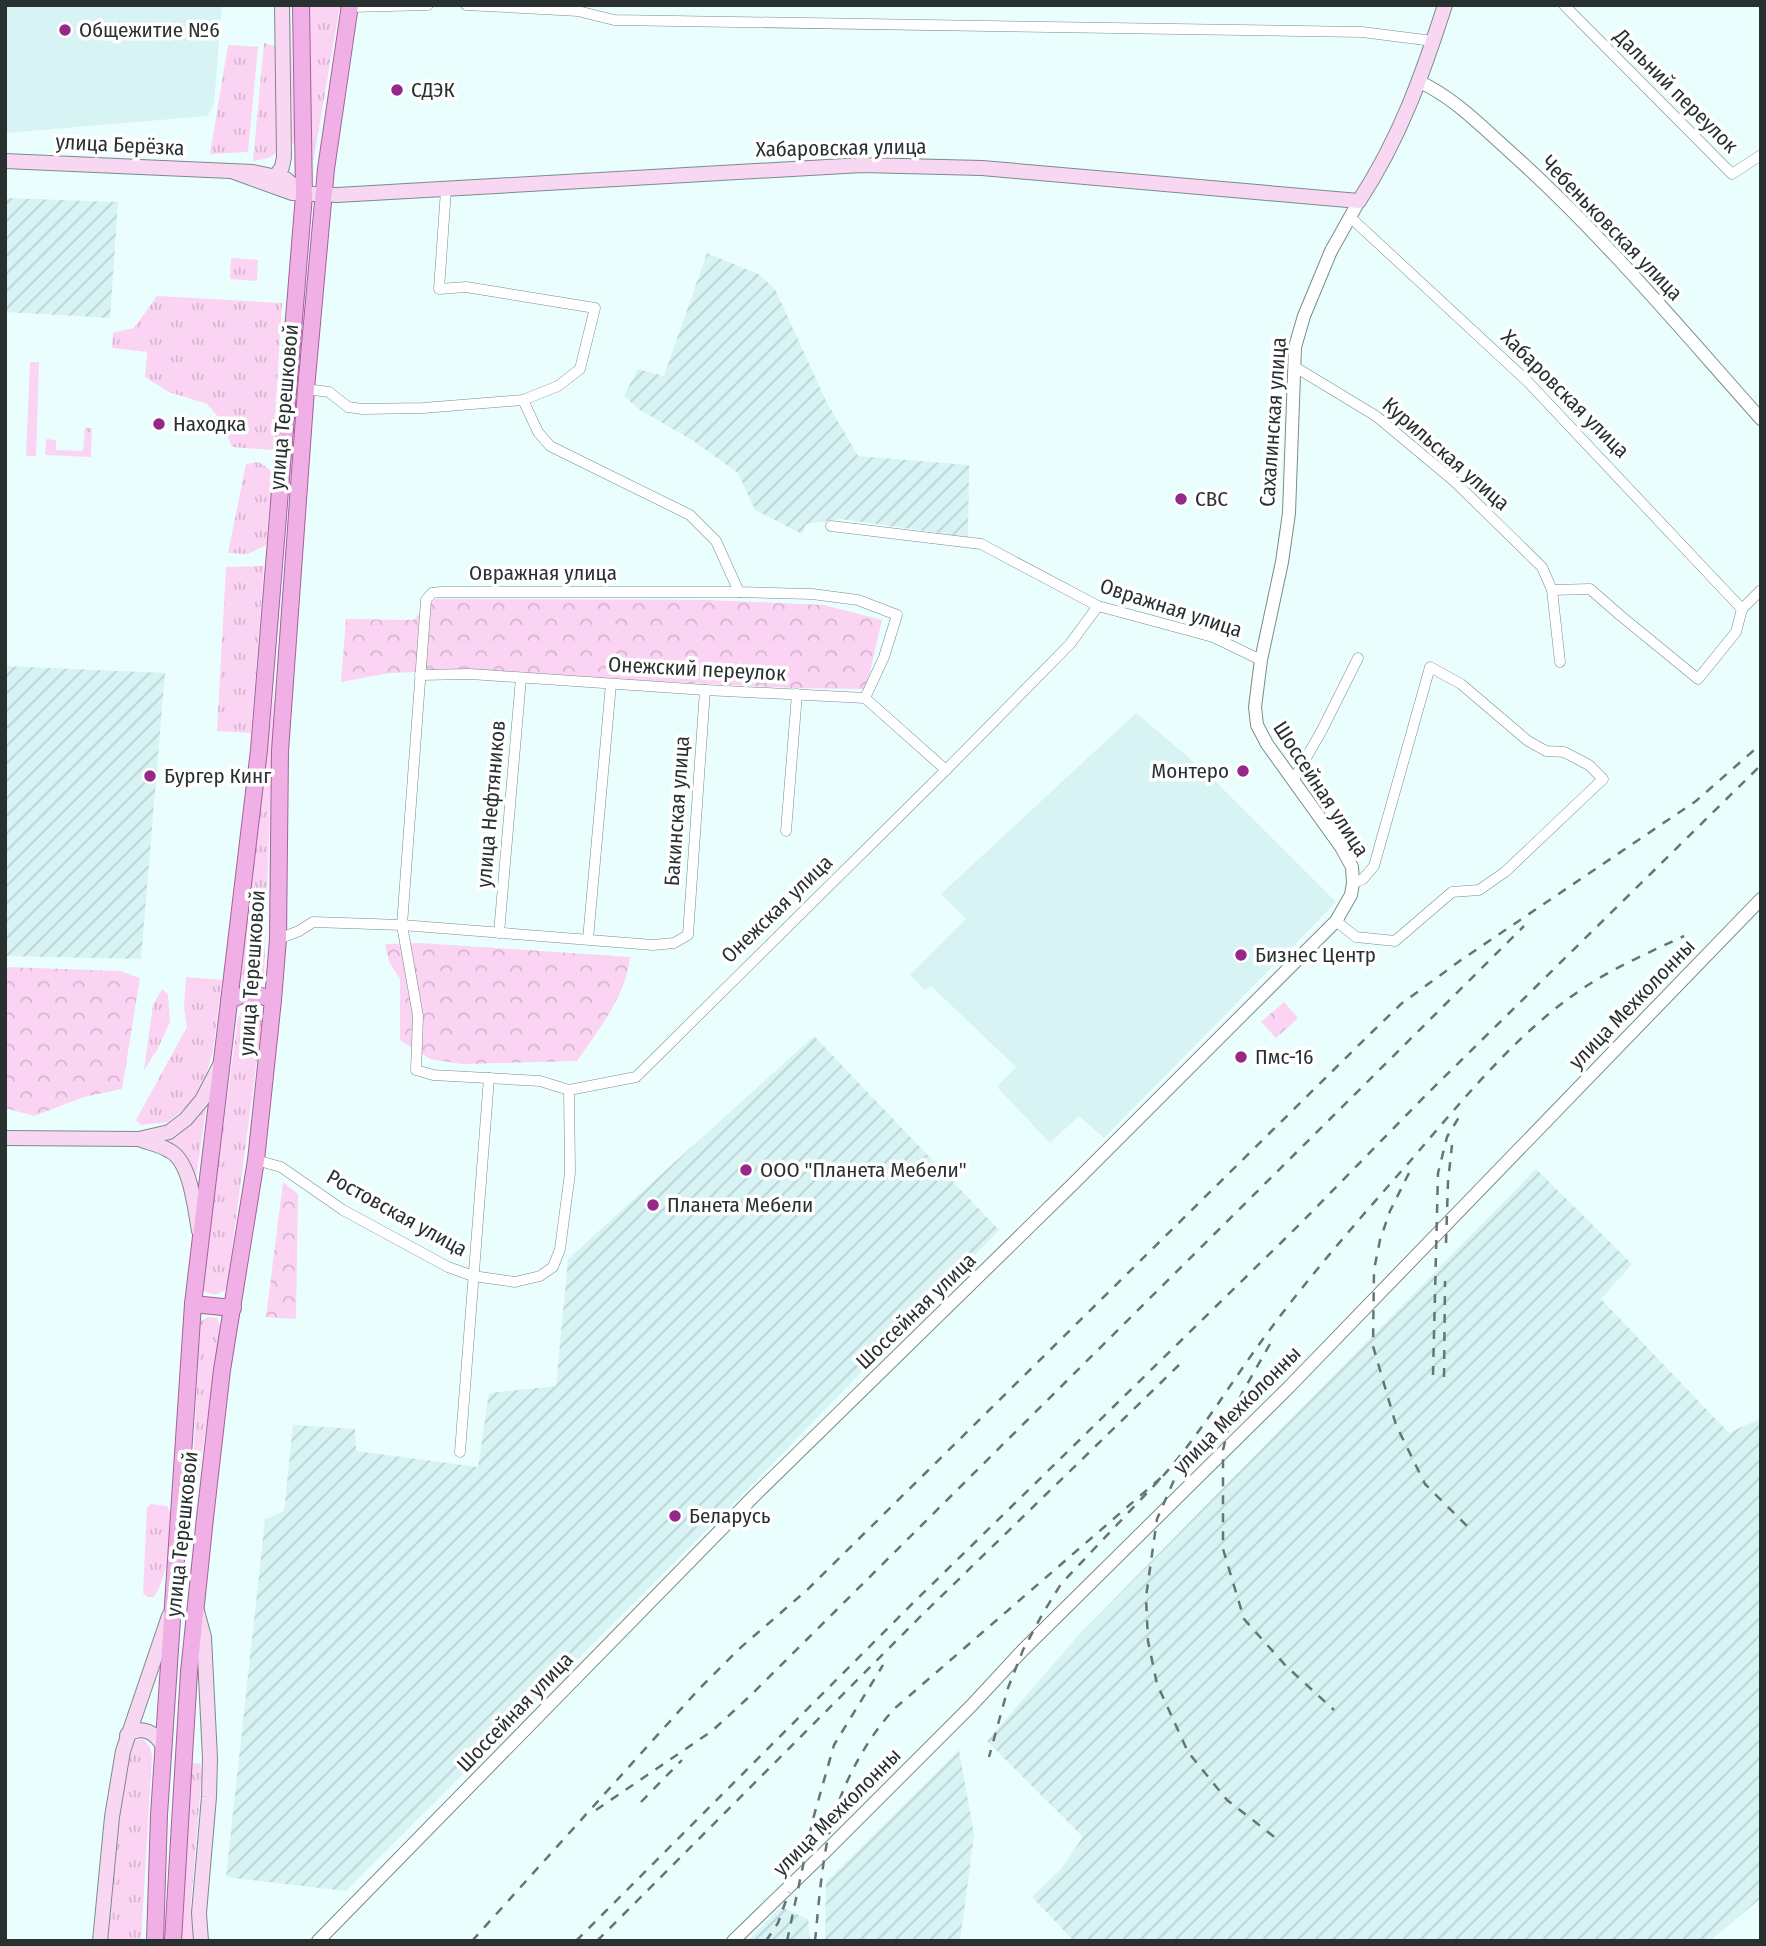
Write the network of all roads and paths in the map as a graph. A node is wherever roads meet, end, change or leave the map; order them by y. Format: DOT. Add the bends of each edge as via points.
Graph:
graph roads {
  1 [pos="282,5"];
  2 [pos="301,5"];
  3 [pos="428,5"];
  4 [pos="466,5"];
  5 [pos="1445,5"];
  6 [pos="1564,5"];
  7 [pos="350,6"];
  8 [pos="402,6"];
  9 [pos="1433,41"];
  10 [pos="1420,82"];
  11 [pos="1761,155"];
  12 [pos="5,161"];
  13 [pos="234,172"];
  14 [pos="276,176"];
  15 [pos="446,190"];
  16 [pos="304,195"];
  17 [pos="324,195"];
  18 [pos="1359,201"];
  19 [pos="1350,217"];
  20 [pos="1295,367"];
  21 [pos="306,389"];
  22 [pos="523,400"];
  23 [pos="1761,419"];
  24 [pos="831,526"];
  25 [pos="1552,590"];
  26 [pos="1761,590"];
  27 [pos="739,592"];
  28 [pos="1098,606"];
  29 [pos="1742,609"];
  30 [pos="1358,658"];
  31 [pos="1261,660"];
  32 [pos="1560,662"];
  33 [pos="419,676"];
  34 [pos="521,678"];
  35 [pos="611,684"];
  36 [pos="705,690"];
  37 [pos="797,694"];
  38 [pos="865,698"];
  39 [pos="946,770"];
  40 [pos="1293,780"];
  41 [pos="786,831"];
  42 [pos="1353,883"];
  43 [pos="1761,899"];
  44 [pos="1336,921"];
  45 [pos="402,925"];
  46 [pos="499,933"];
  47 [pos="278,939"];
  48 [pos="588,939"];
  49 [pos="273,1000"];
  50 [pos="229,1001"];
  51 [pos="220,1063"];
  52 [pos="489,1078"];
  53 [pos="569,1090"];
  54 [pos="5,1138"];
  55 [pos="139,1139"];
  56 [pos="256,1160"];
  57 [pos="200,1235"];
  58 [pos="473,1276"];
  59 [pos="193,1304"];
  60 [pos="233,1308"];
  61 [pos="460,1452"];
  62 [pos="175,1572"];
  63 [pos="199,1574"];
  64 [pos="173,1605"];
  65 [pos="196,1606"];
  66 [pos="127,1735"];
  67 [pos="163,1746"];
  68 [pos="184,1751"];
  69 [pos="210,1758"];
  70 [pos="100,1941"];
  71 [pos="155,1941"];
  72 [pos="173,1941"];
  73 [pos="201,1941"];
  74 [pos="318,1941"];
  75 [pos="733,1941"];
  1 -- 14 [label="main road" via="284,157"];
  2 -- 16 [label="main road, улица Терешковой"];
  3 -- 8 [label="street"];
  4 -- 9 [label="street" via="578,11 614,20 1348,31"];
  5 -- 9 [label="main road, Сахалинская улица"];
  6 -- 11 [label="street, Дальний переулок" via="1732,174"];
  7 -- 8 [label="street"];
  7 -- 17 [label="main road, улица Терешковой"];
  9 -- 10 [label="main road, Сахалинская улица"];
  10 -- 18 [label="main road, Сахалинская улица" via="1397,137"];
  10 -- 23 [label="street, Чебеньковская улица" via="1461,108 1543,181"];
  12 -- 13 [label="main road, улица Берёзка"];
  13 -- 14 [label="main road, улица Берёзка"];
  13 -- 16 [label="main road, улица Берёзка"];
  14 -- 16 [label="main road, улица Берёзка"];
  15 -- 17 [label="main road, Хабаровская улица"];
  15 -- 18 [label="main road, Хабаровская улица" via="862,164 982,169"];
  15 -- 22 [label="street" via="439,289 466,287 595,308 580,369 558,386"];
  16 -- 17 [label="main road, улица Берёзка"];
  16 -- 50 [label="main road, улица Терешковой" via="259,750"];
  17 -- 21 [label="main road, улица Терешковой"];
  18 -- 19 [label="street, Сахалинская улица"];
  19 -- 20 [label="street, Сахалинская улица" via="1304,316"];
  19 -- 29 [label="street, Хабаровская улица" via="1527,382"];
  20 -- 25 [label="street, Курильская улица" via="1376,416 1454,481 1542,567"];
  20 -- 31 [label="street, Сахалинская улица" via="1289,513"];
  21 -- 22 [label="street" via="329,392 348,407 362,409"];
  21 -- 47 [label="main road, улица Терешковой" via="280,751"];
  22 -- 27 [label="street" via="550,446 690,515 716,541"];
  24 -- 28 [label="street, Овражная улица" via="981,544"];
  25 -- 29 [label="street" via="1590,589 1698,679 1736,632"];
  25 -- 32 [label="street, Курильская улица"];
  26 -- 29 [label="street"];
  27 -- 33 [label="street, Овражная улица" via="432,593 426,600"];
  27 -- 38 [label="street, Овражная улица" via="858,600 897,615"];
  28 -- 31 [label="street, Овражная улица" via="1213,637"];
  28 -- 39 [label="street, Онежская улица" via="1070,644"];
  30 -- 40 [label="street"];
  31 -- 40 [label="street, Шоссейная улица" via="1257,725"];
  33 -- 34 [label="street, Онежский переулок"];
  33 -- 45 [label="street"];
  34 -- 35 [label="street, Онежский переулок"];
  34 -- 46 [label="street, улица Нефтяников"];
  35 -- 36 [label="street, Онежский переулок"];
  35 -- 48 [label="street"];
  36 -- 37 [label="street, Онежский переулок"];
  36 -- 48 [label="street, Бакинская улица" via="688,935 674,943 653,945"];
  37 -- 38 [label="street, Онежский переулок"];
  37 -- 41 [label="street"];
  38 -- 39 [label="street"];
  39 -- 53 [label="street, Онежская улица" via="636,1077"];
  40 -- 42 [label="street, Шоссейная улица" via="1348,858"];
  42 -- 44 [label="street, Шоссейная улица"];
  42 -- 44 [label="street" via="1374,866 1430,667 1461,684 1528,741 1546,751 1564,752 1589,765 1603,779 1505,872 1479,890 1452,892 1395,941 1356,937"];
  43 -- 75 [label="street, улица Мехколонны" via="1289,1387"];
  44 -- 74 [label="street, Шоссейная улица" via="752,1498"];
  45 -- 46 [label="street"];
  45 -- 47 [label="street" via="313,922"];
  45 -- 52 [label="street, Онежская улица" via="418,1016 416,1070"];
  46 -- 48 [label="street"];
  47 -- 49 [label="main road, улица Терешковой"];
  49 -- 50 [label="main road" via="251,993"];
  49 -- 56 [label="main road, улица Терешковой"];
  50 -- 51 [label="main road, улица Терешковой"];
  51 -- 55 [label="main road" via="202,1100 186,1119 169,1132"];
  51 -- 57 [label="main road, улица Терешковой"];
  52 -- 53 [label="street, Онежская улица" via="540,1081"];
  52 -- 58 [label="street"];
  53 -- 58 [label="street, Ростовская улица" via="570,1173 560,1250 553,1267 540,1276 514,1282"];
  54 -- 55 [label="main road"];
  55 -- 57 [label="main road" via="173,1152 192,1191"];
  56 -- 58 [label="street, Ростовская улица" via="281,1167 343,1210"];
  56 -- 60 [label="main road, улица Терешковой"];
  57 -- 59 [label="main road, улица Терешковой"];
  58 -- 61 [label="street"];
  59 -- 60 [label="main road"];
  59 -- 62 [label="main road, улица Терешковой"];
  60 -- 63 [label="main road, улица Терешковой"];
  62 -- 63 [label="main road"];
  62 -- 64 [label="main road, улица Терешковой"];
  63 -- 65 [label="main road, улица Терешковой"];
  64 -- 66 [label="main road"];
  64 -- 67 [label="main road, улица Терешковой"];
  65 -- 68 [label="main road, улица Терешковой"];
  65 -- 69 [label="main road" via="204,1637"];
  66 -- 67 [label="main road" via="145,1730"];
  66 -- 70 [label="main road" via="112,1817"];
  67 -- 71 [label="main road, улица Терешковой"];
  68 -- 69 [label="main road" via="200,1747"];
  68 -- 72 [label="main road, улица Терешковой"];
  69 -- 73 [label="main road"];
}
